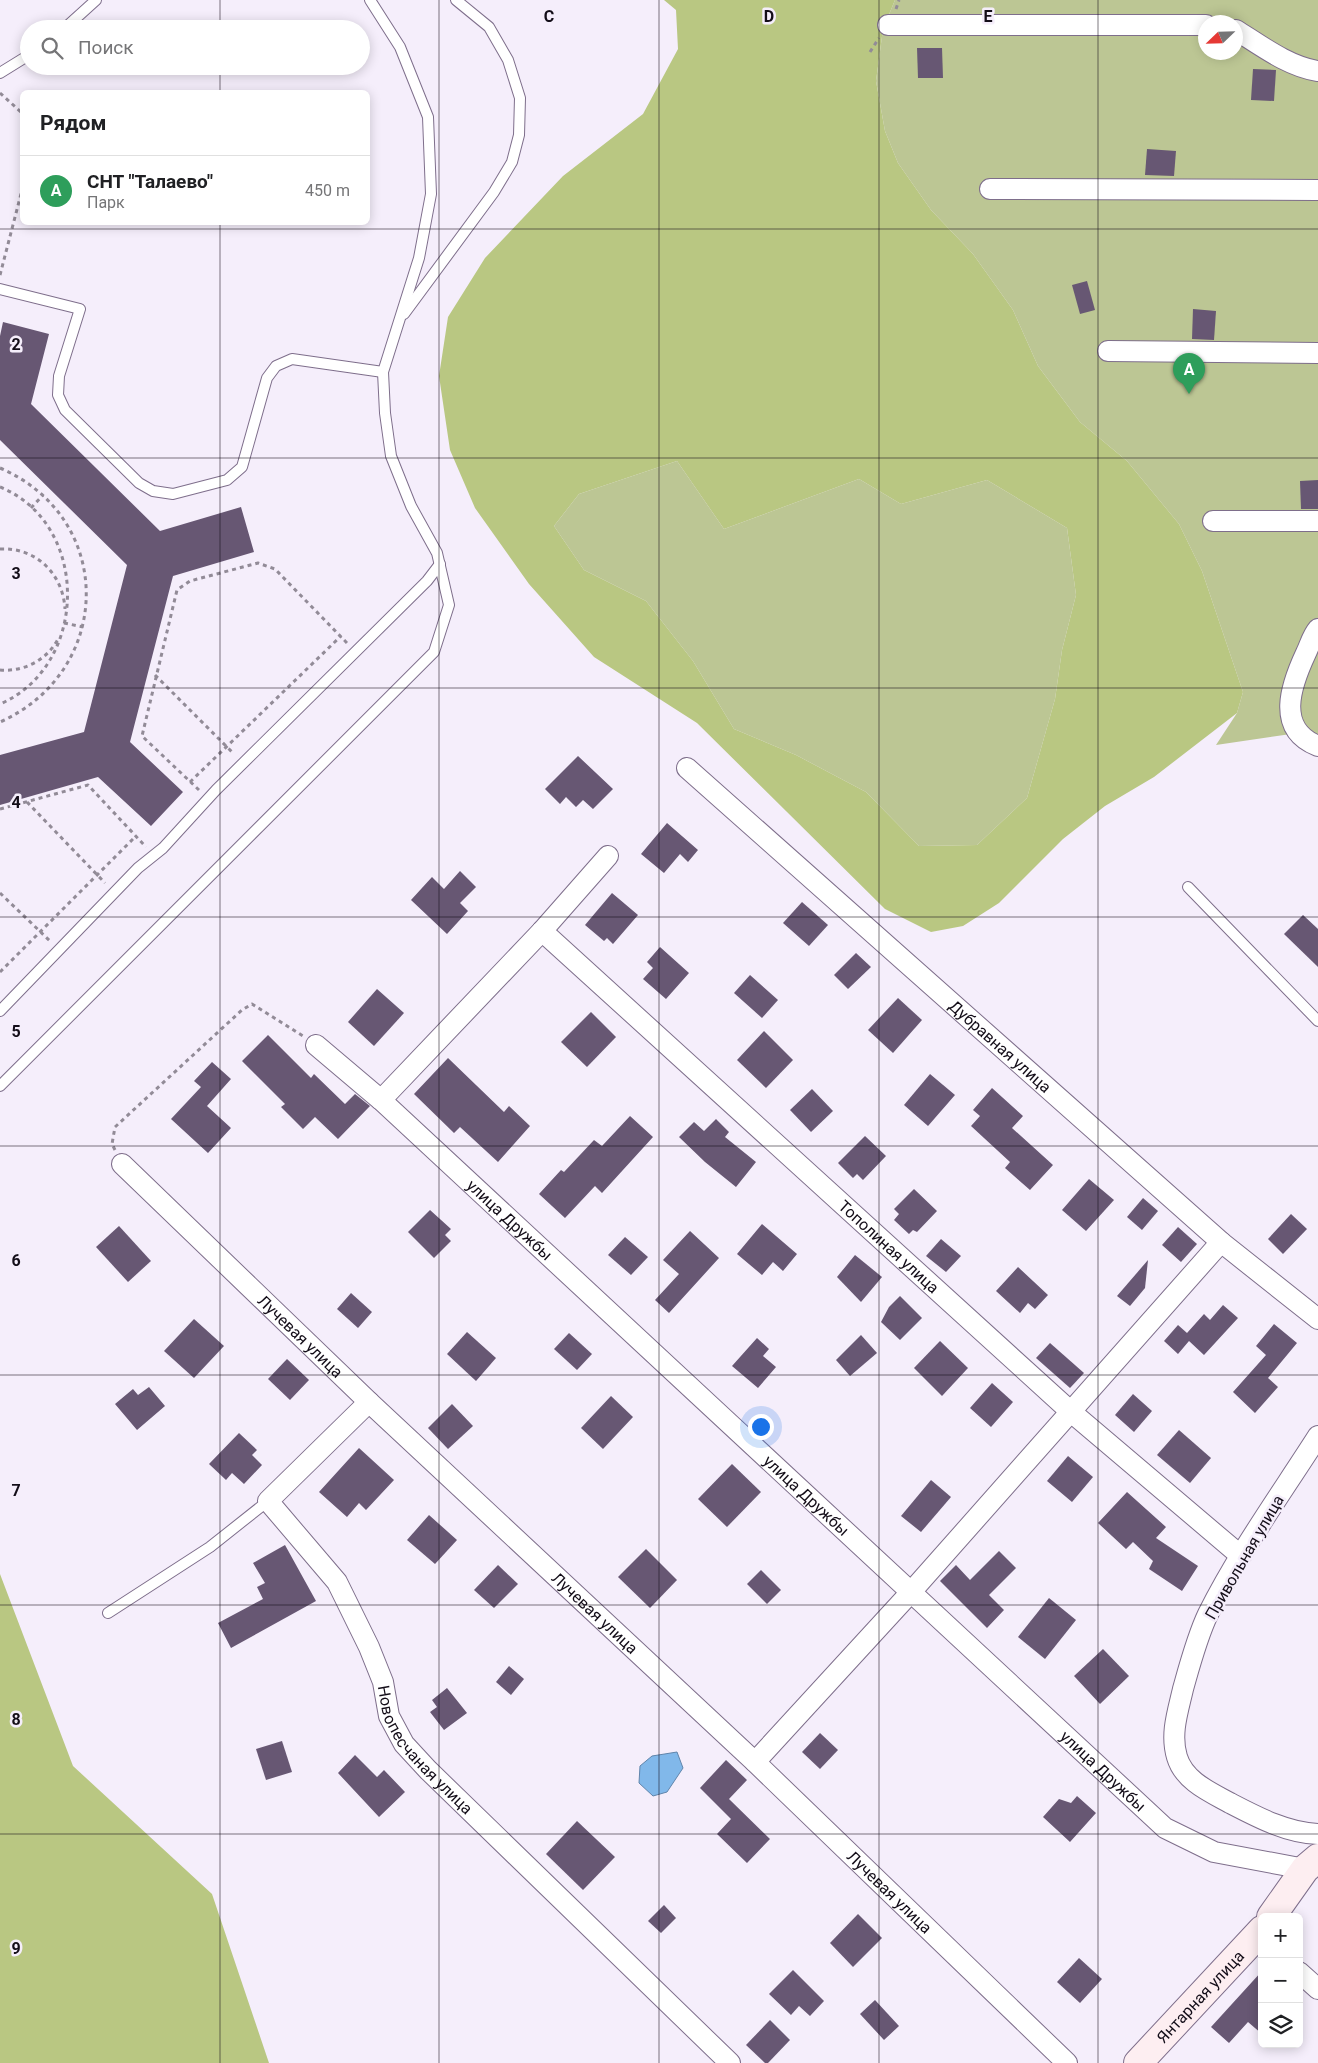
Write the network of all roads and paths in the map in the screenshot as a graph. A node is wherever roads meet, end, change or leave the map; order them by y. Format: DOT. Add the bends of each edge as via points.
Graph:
graph roads {
  1 [pos="96,0"];
  2 [pos="370,0"];
  3 [pos="456,0"];
  4 [pos="74,20"];
  5 [pos="888,25"];
  6 [pos="1198,25"];
  7 [pos="1243,34"];
  8 [pos="20,61"];
  9 [pos="1318,71"];
  10 [pos="0,73"];
  11 [pos="0,93"];
  12 [pos="20,111"];
  13 [pos="990,189"];
  14 [pos="1318,190"];
  15 [pos="20,198"];
  16 [pos="0,274"];
  17 [pos="0,289"];
  18 [pos="399,321"];
  19 [pos="1108,351"];
  20 [pos="1318,353"];
  21 [pos="383,372"];
  22 [pos="0,468"];
  23 [pos="0,488"];
  24 [pos="43,495"];
  25 [pos="31,508"];
  26 [pos="1318,521"];
  27 [pos="1214,522"];
  28 [pos="0,549"];
  29 [pos="440,564"];
  30 [pos="66,611"];
  31 [pos="64,623"];
  32 [pos="83,627"];
  33 [pos="1318,629"];
  34 [pos="62,631"];
  35 [pos="341,636"];
  36 [pos="356,652"];
  37 [pos="0,670"];
  38 [pos="155,676"];
  39 [pos="0,704"];
  40 [pos="0,722"];
  41 [pos="1318,746"];
  42 [pos="227,747"];
  43 [pos="242,764"];
  44 [pos="687,768"];
  45 [pos="190,782"];
  46 [pos="209,799"];
  47 [pos="27,802"];
  48 [pos="0,809"];
  49 [pos="136,836"];
  50 [pos="154,855"];
  51 [pos="608,856"];
  52 [pos="97,874"];
  53 [pos="1188,887"];
  54 [pos="114,892"];
  55 [pos="0,894"];
  56 [pos="542,931"];
  57 [pos="40,932"];
  58 [pos="59,950"];
  59 [pos="0,972"];
  60 [pos="0,1011"];
  61 [pos="1318,1021"];
  62 [pos="316,1044"];
  63 [pos="0,1086"];
  64 [pos="381,1100"];
  65 [pos="122,1164"];
  66 [pos="1221,1242"];
  67 [pos="1318,1319"];
  68 [pos="369,1402"];
  69 [pos="1070,1411"];
  70 [pos="1318,1436"];
  71 [pos="268,1501"];
  72 [pos="1241,1556"];
  73 [pos="911,1592"];
  74 [pos="108,1613"];
  75 [pos="755,1762"];
  76 [pos="1318,1834"];
  77 [pos="1312,1863"];
  78 [pos="1275,1913"];
  79 [pos="1258,1934"];
  80 [pos="1303,1976"];
  81 [pos="1318,1989"];
  82 [pos="730,2063"];
  83 [pos="1067,2063"];
  84 [pos="1138,2063"];
  1 -- 4 [label="lane"];
  2 -- 18 [label="lane" via="400,47 428,117 431,194 419,258"];
  3 -- 18 [label="lane" via="489,27 508,60 520,98 519,135 512,162 494,192"];
  5 -- 6 [label="street"];
  7 -- 9 [label="street" via="1284,58"];
  8 -- 10 [label="lane"];
  11 -- 12 [label="path"];
  13 -- 14 [label="street"];
  15 -- 16 [label="path"];
  17 -- 21 [label="lane" via="80,309 59,376 58,395 65,410 139,483 153,491 173,494 227,480 242,467 267,378 276,366 292,359"];
  18 -- 21 [label="lane"];
  19 -- 20 [label="street"];
  21 -- 29 [label="lane" via="391,456 410,506"];
  22 -- 24 [label="path"];
  23 -- 25 [label="path"];
  24 -- 25 [label="path"];
  24 -- 32 [label="path" via="66,522 81,556 87,591"];
  25 -- 30 [label="path" via="52,534 65,566 69,599"];
  26 -- 27 [label="street"];
  28 -- 30 [label="path" via="28,553 45,564 62,590"];
  29 -- 36 [label="lane"];
  29 -- 63 [label="lane" via="449,605 434,652"];
  30 -- 31 [label="path"];
  31 -- 32 [label="path"];
  31 -- 34 [label="path"];
  32 -- 40 [label="path" via="66,667 53,684 20,712"];
  33 -- 41 [label="street" via="1297,672 1289,706 1298,733"];
  34 -- 37 [label="path" via="55,644 35,663"];
  34 -- 39 [label="path" via="57,648 37,678"];
  35 -- 36 [label="path"];
  35 -- 38 [label="path" via="275,569 258,563 190,581 177,590"];
  35 -- 42 [label="path"];
  36 -- 43 [label="lane"];
  38 -- 42 [label="path"];
  38 -- 45 [label="path" via="142,736"];
  42 -- 43 [label="path"];
  42 -- 45 [label="path"];
  43 -- 46 [label="lane"];
  44 -- 66 [label="street, Дубравная улица"];
  45 -- 46 [label="path"];
  46 -- 50 [label="lane"];
  47 -- 48 [label="path"];
  47 -- 49 [label="path" via="88,785"];
  47 -- 52 [label="path"];
  49 -- 50 [label="path"];
  49 -- 52 [label="path"];
  50 -- 54 [label="lane"];
  51 -- 56 [label="street"];
  52 -- 54 [label="path"];
  52 -- 57 [label="path"];
  53 -- 61 [label="lane"];
  54 -- 58 [label="lane"];
  55 -- 57 [label="path"];
  56 -- 64 [label="street"];
  56 -- 69 [label="street, Тополиная улица"];
  57 -- 58 [label="path"];
  57 -- 59 [label="path"];
  58 -- 60 [label="lane"];
  62 -- 64 [label="street, улица Дружбы"];
  62 -- 65 [label="path" via="252,1004 242,1010 115,1127 112,1144"];
  64 -- 73 [label="street, улица Дружбы"];
  65 -- 68 [label="street, Лучевая улица"];
  66 -- 67 [label="street, Дубравная улица"];
  66 -- 69 [label="street"];
  68 -- 71 [label="street"];
  68 -- 75 [label="street, Лучевая улица"];
  69 -- 72 [label="street, Тополиная улица"];
  69 -- 73 [label="street"];
  70 -- 72 [label="street, Привольная улица"];
  71 -- 74 [label="lane" via="210,1547"];
  71 -- 82 [label="street, Новопесчаная улица" via="337,1582 369,1647 383,1682 389,1716 404,1744 434,1777"];
  72 -- 76 [label="street, Привольная улица" via="1208,1615 1190,1665 1176,1719 1174,1741 1177,1758 1189,1778 1242,1810 1299,1834"];
  73 -- 75 [label="street"];
  73 -- 77 [label="street, улица Дружбы" via="1165,1828 1214,1852"];
  75 -- 83 [label="street, Лучевая улица"];
  77 -- 78 [label="street, Янтарная улица"];
  79 -- 84 [label="street, Янтарная улица"];
  80 -- 81 [label="street"];
}
